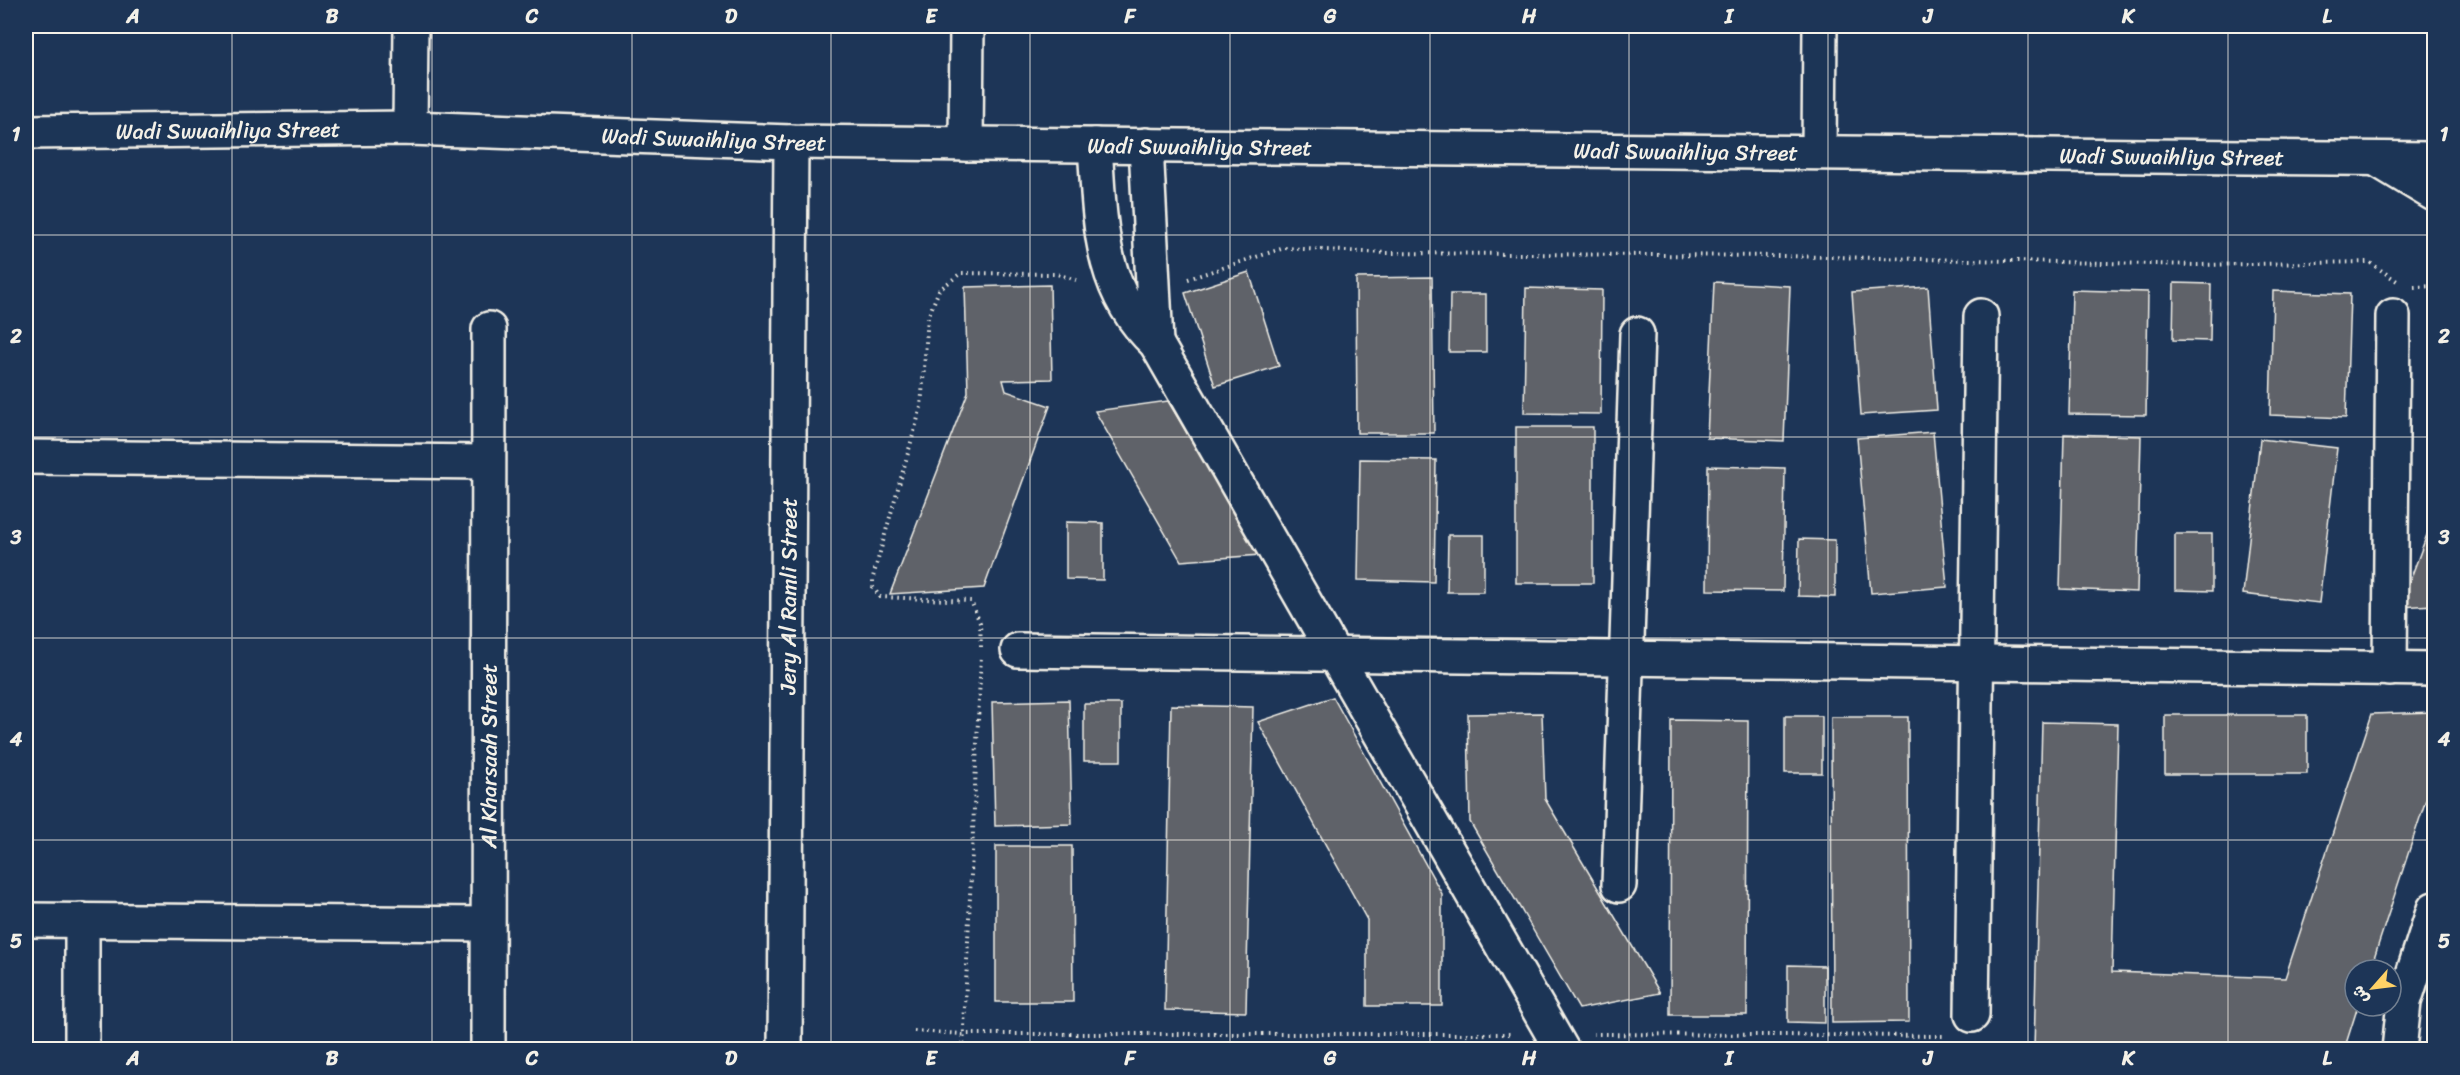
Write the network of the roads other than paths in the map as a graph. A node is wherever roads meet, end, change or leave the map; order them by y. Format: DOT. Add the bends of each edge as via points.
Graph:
graph roads {
  1 [pos="411,26"];
  2 [pos="967,26"];
  3 [pos="1820,26"];
  4 [pos="410,128"];
  5 [pos="26,132"];
  6 [pos="791,142"];
  7 [pos="966,144"];
  8 [pos="1095,145"];
  9 [pos="1146,145"];
  10 [pos="1819,152"];
  11 [pos="2375,158"];
  12 [pos="2434,159"];
  13 [pos="2434,194"];
  14 [pos="1981,316"];
  15 [pos="2393,316"];
  16 [pos="489,329"];
  17 [pos="1637,334"];
  18 [pos="1156,343"];
  19 [pos="26,457"];
  20 [pos="488,462"];
  21 [pos="1018,650"];
  22 [pos="1335,654"];
  23 [pos="1627,658"];
  24 [pos="1976,663"];
  25 [pos="2390,669"];
  26 [pos="2434,669"];
  27 [pos="1619,885"];
  28 [pos="2434,909"];
  29 [pos="26,920"];
  30 [pos="82,920"];
  31 [pos="487,924"];
  32 [pos="1972,1015"];
  33 [pos="1557,1042"];
  34 [pos="82,1050"];
  35 [pos="488,1050"];
  36 [pos="785,1050"];
  37 [pos="2399,1050"];
  1 -- 4 [label="street"];
  2 -- 7 [label="street"];
  3 -- 10 [label="street"];
  4 -- 5 [label="street, Wadi Swuaihliya Street"];
  4 -- 6 [label="street, Wadi Swuaihliya Street"];
  6 -- 7 [label="street, Wadi Swuaihliya Street"];
  6 -- 36 [label="street, Jery Al Ramli Street"];
  7 -- 8 [label="street, Wadi Swuaihliya Street"];
  8 -- 9 [label="street, Wadi Swuaihliya Street"];
  8 -- 18 [label="street" via="1107,260 1117,292 1140,328"];
  9 -- 10 [label="street, Wadi Swuaihliya Street"];
  9 -- 18 [label="street"];
  10 -- 11 [label="street, Wadi Swuaihliya Street"];
  11 -- 12 [label="street, Wadi Swuaihliya Street"];
  11 -- 13 [label="street"];
  14 -- 24 [label="street"];
  15 -- 25 [label="street"];
  16 -- 20 [label="street, Al Kharsaah Street"];
  17 -- 23 [label="street"];
  18 -- 22 [label="street"];
  19 -- 20 [label="street"];
  20 -- 31 [label="street, Al Kharsaah Street"];
  21 -- 22 [label="street"];
  22 -- 23 [label="street"];
  22 -- 33 [label="street"];
  23 -- 24 [label="street"];
  23 -- 27 [label="street"];
  24 -- 25 [label="street"];
  24 -- 32 [label="street"];
  25 -- 26 [label="street"];
  28 -- 37 [label="street" via="2404,1002"];
  29 -- 30 [label="street"];
  30 -- 31 [label="street"];
  30 -- 34 [label="street"];
  31 -- 35 [label="street, Al Kharsaah Street"];
}
